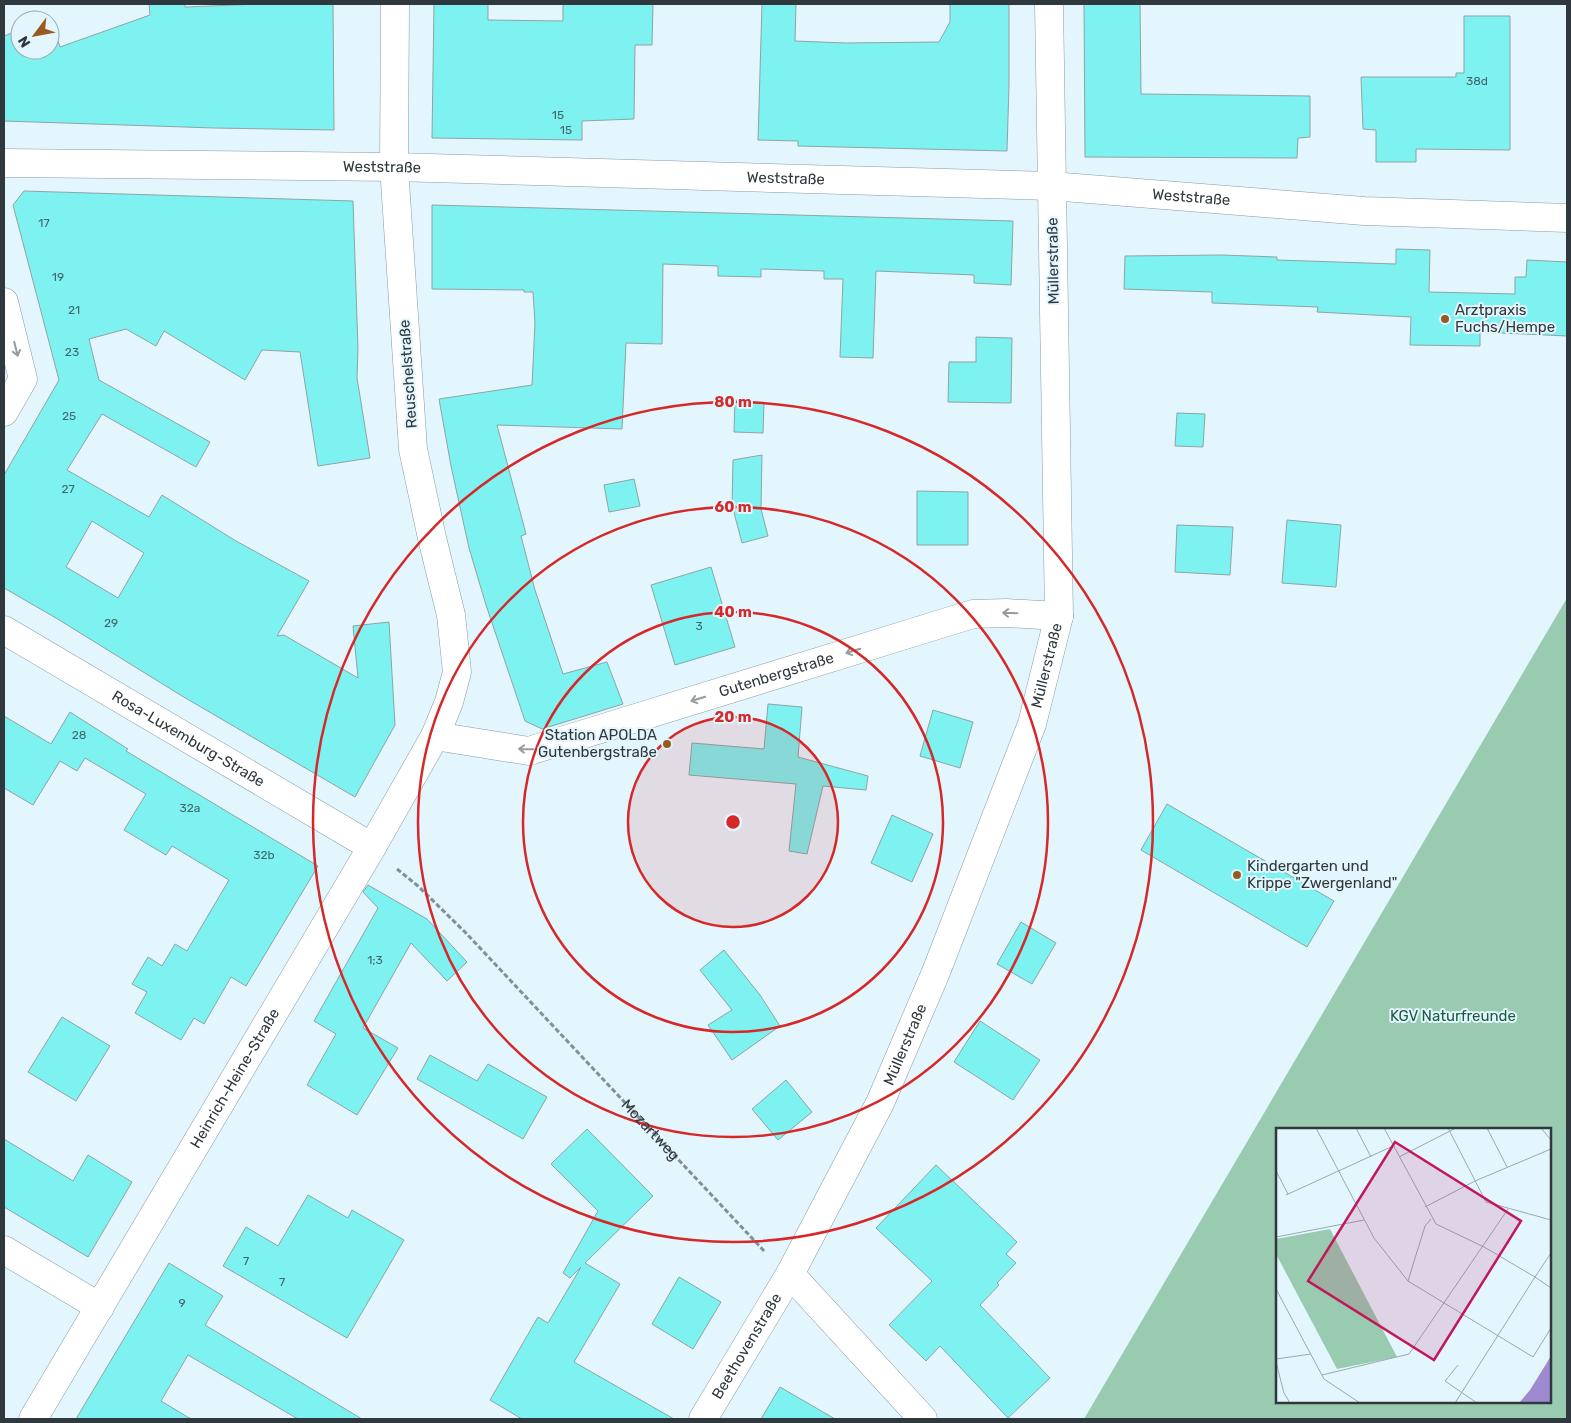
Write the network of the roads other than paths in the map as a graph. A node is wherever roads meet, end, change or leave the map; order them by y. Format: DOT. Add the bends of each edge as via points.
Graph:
graph roads {
  1 [pos="394,4"];
  2 [pos="1050,4"];
  3 [pos="4,163"];
  4 [pos="394,167"];
  5 [pos="1051,186"];
  6 [pos="1567,218"];
  7 [pos="4,302"];
  8 [pos="4,412"];
  9 [pos="1059,616"];
  10 [pos="4,630"];
  11 [pos="435,736"];
  12 [pos="372,847"];
  13 [pos="4,1250"];
  14 [pos="790,1274"];
  15 [pos="100,1307"];
  16 [pos="39,1417"];
  17 [pos="703,1419"];
  18 [pos="923,1419"];
  1 -- 4 [label="street, Reuschelstraße"];
  2 -- 5 [label="street, Müllerstraße"];
  3 -- 4 [label="street, Weststraße"];
  4 -- 5 [label="street, Weststraße"];
  4 -- 11 [label="street, Reuschelstraße" via="413,449 451,615 457,672"];
  5 -- 6 [label="street, Weststraße" via="1364,211"];
  5 -- 9 [label="street, Müllerstraße"];
  7 -- 8 [label="street, one-way" via="23,379"];
  9 -- 11 [label="street, Gutenbergstraße, one-way" via="973,614 529,751"];
  9 -- 14 [label="street, Müllerstraße" via="1032,724 936,972 880,1103"];
  10 -- 12 [label="street, Rosa-Luxemburg-Straße"];
  11 -- 12 [label="street, Heinrich-Heine-Straße"];
  12 -- 15 [label="street, Heinrich-Heine-Straße"];
  13 -- 15 [label="street"];
  14 -- 17 [label="street, Beethovenstraße"];
  14 -- 18 [label="street"];
  15 -- 16 [label="street, Heinrich-Heine-Straße"];
}
